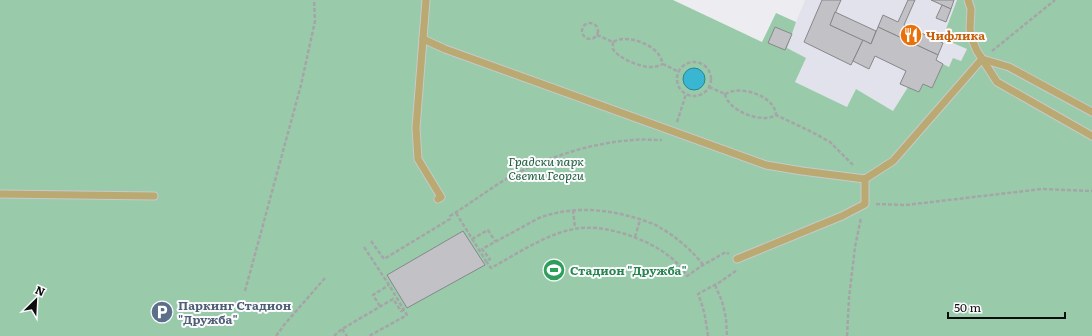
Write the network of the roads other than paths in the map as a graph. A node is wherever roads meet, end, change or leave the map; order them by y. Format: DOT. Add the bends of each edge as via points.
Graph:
graph roads {
  1 [pos="426,0"];
  2 [pos="968,0"];
  3 [pos="423,39"];
  4 [pos="982,59"];
  5 [pos="1092,112"];
  6 [pos="1092,136"];
  7 [pos="865,179"];
  8 [pos="0,194"];
  9 [pos="154,196"];
  10 [pos="438,199"];
  11 [pos="737,259"];
  1 -- 3 [label="lane"];
  2 -- 4 [label="lane" via="971,9 971,37"];
  3 -- 7 [label="lane" via="766,165"];
  3 -- 10 [label="lane" via="416,128 418,159 441,198"];
  4 -- 5 [label="lane" via="1009,67"];
  4 -- 6 [label="lane" via="997,82"];
  4 -- 7 [label="lane" via="894,161"];
  7 -- 11 [label="lane" via="866,204"];
  8 -- 9 [label="lane"];
}
